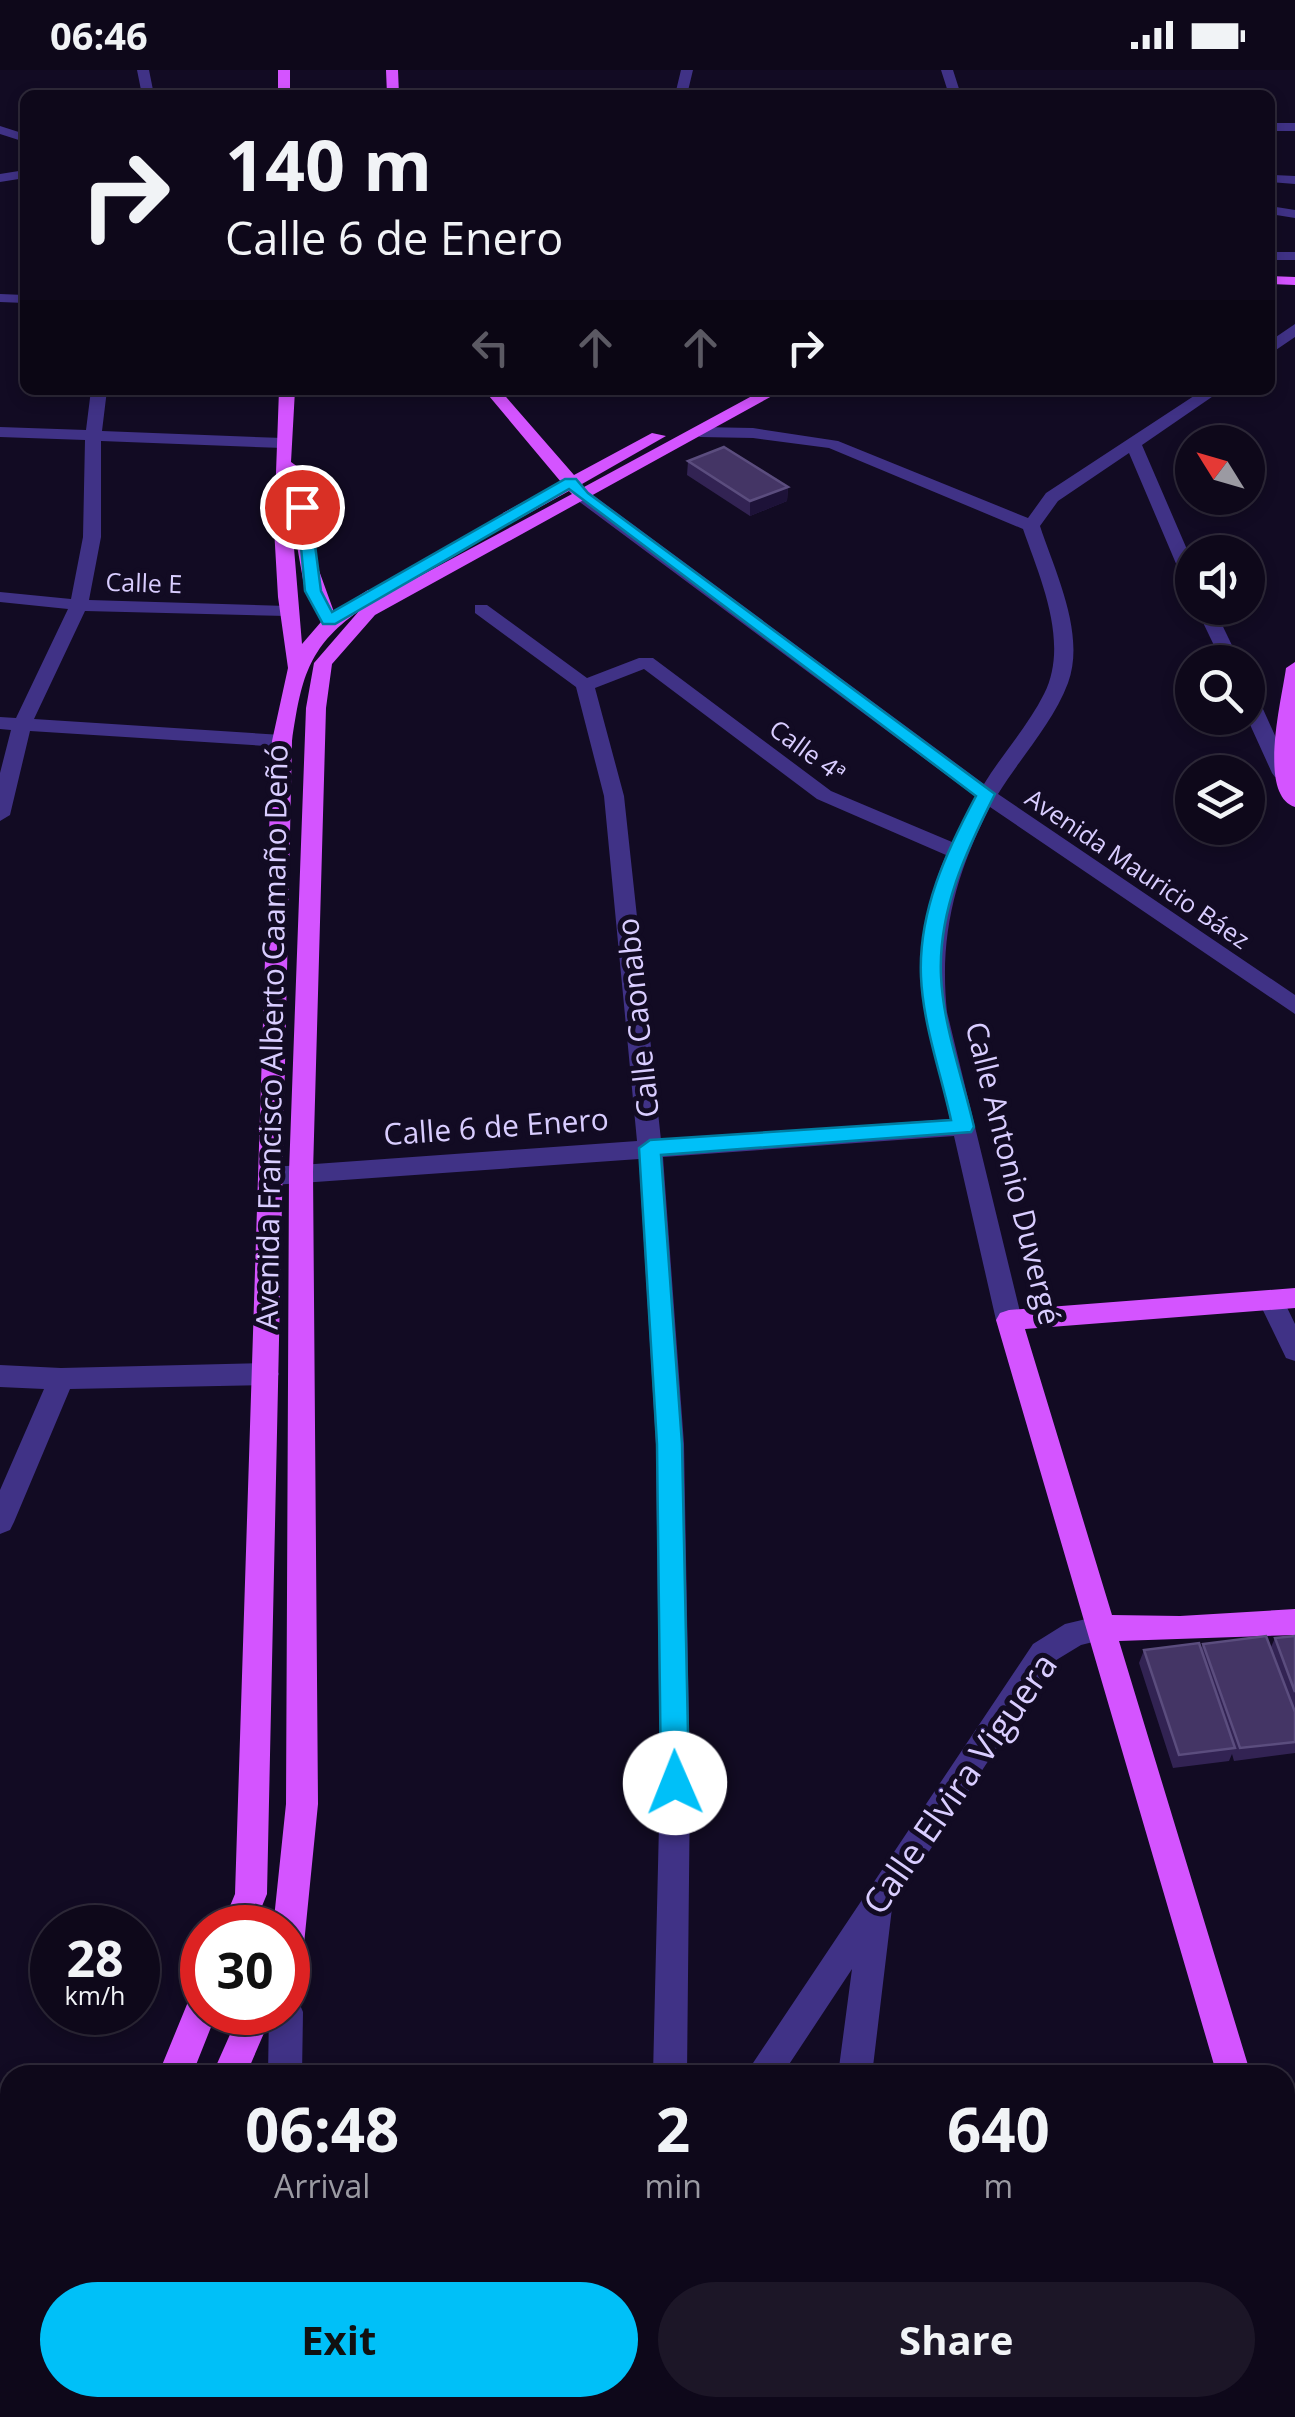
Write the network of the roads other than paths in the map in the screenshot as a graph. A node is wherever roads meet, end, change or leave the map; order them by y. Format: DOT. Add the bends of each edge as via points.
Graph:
graph roads {
  1 [pos="1295,329"];
  2 [pos="1275,345"];
  3 [pos="98,395"];
  4 [pos="287,395"];
  5 [pos="496,395"];
  6 [pos="735,395"];
  7 [pos="765,395"];
  8 [pos="1207,395"];
  9 [pos="0,432"];
  10 [pos="700,432"];
  11 [pos="92,436"];
  12 [pos="283,443"];
  13 [pos="1134,446"];
  14 [pos="577,489"];
  15 [pos="1032,526"];
  16 [pos="1175,541"];
  17 [pos="0,597"];
  18 [pos="79,605"];
  19 [pos="480,609"];
  20 [pos="287,611"];
  21 [pos="329,620"];
  22 [pos="1295,668"];
  23 [pos="297,671"];
  24 [pos="585,686"];
  25 [pos="7,725"];
  26 [pos="1265,735"];
  27 [pos="282,741"];
  28 [pos="1282,773"];
  29 [pos="986,794"];
  30 [pos="1295,800"];
  31 [pos="0,815"];
  32 [pos="956,852"];
  33 [pos="1295,1006"];
  34 [pos="963,1127"];
  35 [pos="650,1148"];
  36 [pos="301,1172"];
  37 [pos="273,1176"];
  38 [pos="1283,1299"];
  39 [pos="1009,1320"];
  40 [pos="1295,1350"];
  41 [pos="266,1374"];
  42 [pos="0,1376"];
  43 [pos="61,1379"];
  44 [pos="0,1522"];
  45 [pos="1295,1622"];
  46 [pos="1102,1628"];
  47 [pos="878,1896"];
  48 [pos="246,1905"];
  49 [pos="292,1905"];
  50 [pos="191,2035"];
  51 [pos="247,2035"];
  52 [pos="286,2035"];
  53 [pos="179,2065"];
  54 [pos="233,2065"];
  55 [pos="285,2065"];
  56 [pos="670,2065"];
  57 [pos="768,2065"];
  58 [pos="856,2065"];
  59 [pos="1231,2065"];
  1 -- 2 [label="street"];
  3 -- 11 [label="street"];
  4 -- 12 [label="main road"];
  5 -- 14 [label="main road, Avenida Mauricio Báez"];
  6 -- 14 [label="main road, Avenida Francisco Alberto Caamaño Deñó"];
  7 -- 10 [label="main road, Avenida Francisco Alberto Caamaño Deñó"];
  8 -- 13 [label="street"];
  9 -- 11 [label="street"];
  10 -- 14 [label="main road, Avenida Francisco Alberto Caamaño Deñó"];
  10 -- 15 [label="street" via="832,444"];
  11 -- 12 [label="street"];
  11 -- 18 [label="street" via="92,537"];
  12 -- 20 [label="main road"];
  12 -- 21 [label="main road" via="302,507 313,591"];
  13 -- 15 [label="street" via="1052,497"];
  13 -- 16 [label="street"];
  14 -- 21 [label="main road, Avenida Francisco Alberto Caamaño Deñó"];
  14 -- 29 [label="street, Avenida Mauricio Báez"];
  14 -- 36 [label="main road, Avenida Francisco Alberto Caamaño Deñó" via="369,611 323,662 316,708"];
  15 -- 29 [label="street, Calle Antonio Duvergé" via="1062,666 1050,700"];
  17 -- 18 [label="street, Calle E"];
  18 -- 20 [label="street, Calle E"];
  18 -- 25 [label="street"];
  19 -- 24 [label="street"];
  20 -- 23 [label="main road"];
  21 -- 23 [label="main road, Avenida Francisco Alberto Caamaño Deñó" via="307,643"];
  22 -- 28 [label="main road"];
  23 -- 27 [label="main road, Avenida Francisco Alberto Caamaño Deñó"];
  24 -- 32 [label="street, Calle 4ª" via="645,662 824,795"];
  24 -- 35 [label="street, Calle Caonabo" via="614,796"];
  25 -- 27 [label="street"];
  25 -- 31 [label="street"];
  26 -- 28 [label="street"];
  27 -- 37 [label="main road, Avenida Francisco Alberto Caamaño Deñó"];
  28 -- 30 [label="main road"];
  29 -- 32 [label="street, Calle Antonio Duvergé"];
  29 -- 33 [label="street, Avenida Mauricio Báez"];
  32 -- 34 [label="street, Calle Antonio Duvergé" via="934,914 930,980"];
  34 -- 35 [label="street, Calle 6 de Enero"];
  34 -- 39 [label="street, Calle Antonio Duvergé"];
  35 -- 36 [label="street, Calle 6 de Enero"];
  35 -- 56 [label="street, Calle Caonabo" via="670,1464"];
  36 -- 37 [label="street, Calle 6 de Enero"];
  36 -- 49 [label="main road, Avenida Francisco Alberto Caamaño Deñó" via="302,1804"];
  37 -- 41 [label="main road, Avenida Francisco Alberto Caamaño Deñó"];
  38 -- 39 [label="main road"];
  38 -- 40 [label="street"];
  39 -- 46 [label="main road, Calle Antonio Duvergé"];
  41 -- 43 [label="street"];
  41 -- 48 [label="main road, Avenida Francisco Alberto Caamaño Deñó"];
  42 -- 43 [label="street"];
  43 -- 44 [label="street"];
  45 -- 46 [label="main road, Calle Elvira Viguera"];
  46 -- 47 [label="street, Calle Elvira Viguera" via="1075,1633 1043,1653"];
  46 -- 59 [label="main road, Calle Antonio Duvergé"];
  47 -- 57 [label="street, Calle Elvira Viguera"];
  47 -- 58 [label="street"];
  50 -- 53 [label="main road"];
  51 -- 54 [label="main road"];
  52 -- 55 [label="street"];
}
